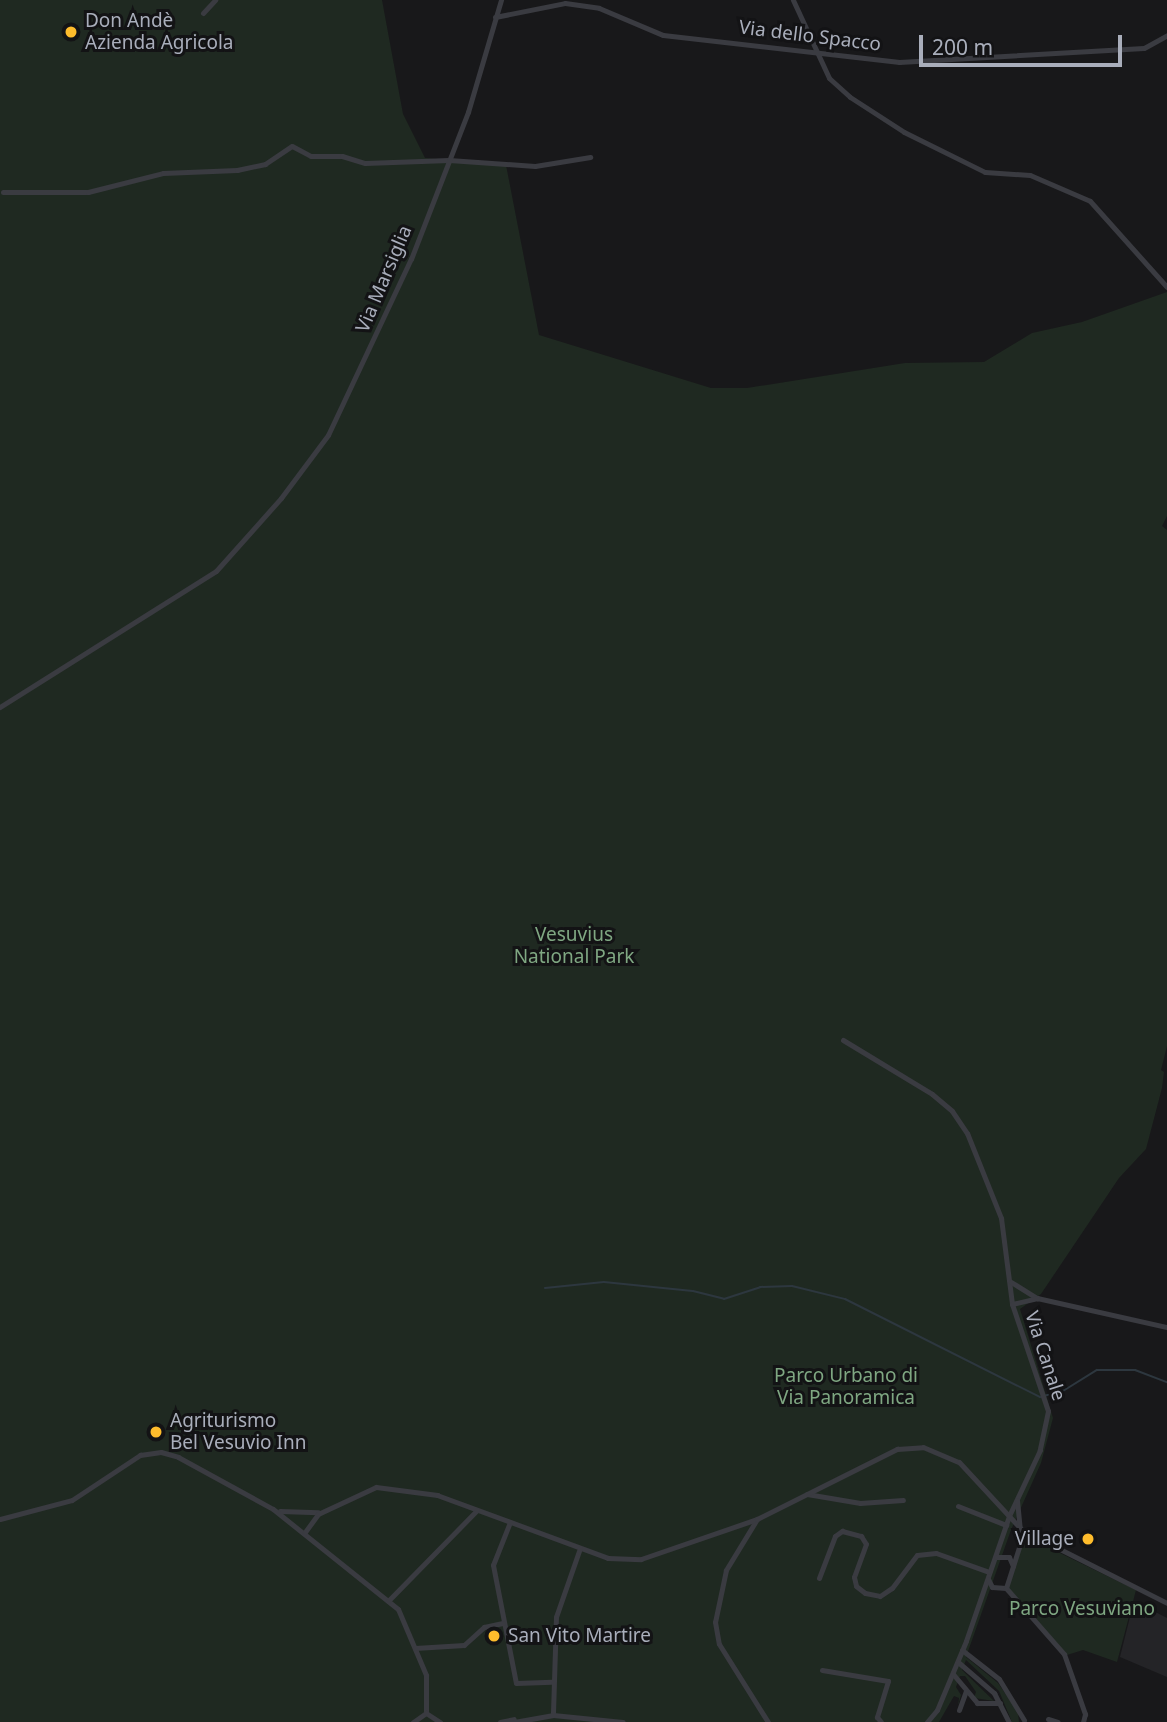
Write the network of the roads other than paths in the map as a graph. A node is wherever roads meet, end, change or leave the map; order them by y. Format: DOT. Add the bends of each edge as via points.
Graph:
graph roads {
  1 [pos="215,0"];
  2 [pos="500,0"];
  3 [pos="793,0"];
  4 [pos="203,13"];
  5 [pos="495,17"];
  6 [pos="1167,35"];
  7 [pos="817,53"];
  8 [pos="590,157"];
  9 [pos="449,160"];
  10 [pos="3,192"];
  11 [pos="1167,287"];
  12 [pos="0,707"];
  13 [pos="843,1040"];
  14 [pos="1011,1282"];
  15 [pos="1037,1298"];
  16 [pos="1012,1304"];
  17 [pos="1167,1327"];
  18 [pos="807,1494"];
  19 [pos="903,1500"];
  20 [pos="1017,1500"];
  21 [pos="958,1506"];
  22 [pos="273,1509"];
  23 [pos="477,1510"];
  24 [pos="321,1512"];
  25 [pos="1009,1516"];
  26 [pos="0,1519"];
  27 [pos="757,1519"];
  28 [pos="510,1522"];
  29 [pos="1006,1527"];
  30 [pos="1021,1530"];
  31 [pos="305,1532"];
  32 [pos="1000,1546"];
  33 [pos="580,1548"];
  34 [pos="1018,1551"];
  35 [pos="996,1557"];
  36 [pos="1013,1566"];
  37 [pos="988,1576"];
  38 [pos="819,1578"];
  39 [pos="1006,1588"];
  40 [pos="388,1601"];
  41 [pos="1167,1604"];
  42 [pos="503,1623"];
  43 [pos="415,1648"];
  44 [pos="962,1650"];
  45 [pos="958,1662"];
  46 [pos="822,1670"];
  47 [pos="953,1674"];
  48 [pos="552,1682"];
  49 [pos="966,1691"];
  50 [pos="1000,1703"];
  51 [pos="959,1710"];
  52 [pos="426,1713"];
  53 [pos="553,1715"];
  54 [pos="1048,1719"];
  55 [pos="1024,1720"];
  56 [pos="514,1721"];
  57 [pos="413,1722"];
  58 [pos="440,1722"];
  59 [pos="499,1722"];
  60 [pos="624,1722"];
  61 [pos="768,1722"];
  62 [pos="881,1722"];
  63 [pos="927,1722"];
  64 [pos="1009,1722"];
  65 [pos="1058,1722"];
  66 [pos="1083,1722"];
  1 -- 4 [label="street"];
  2 -- 5 [label="street, Via Marsiglia"];
  3 -- 7 [label="street"];
  5 -- 7 [label="street, Via dello Spacco" via="565,3 599,8 663,34"];
  5 -- 9 [label="street, Via Marsiglia"];
  6 -- 7 [label="street, Via dello Spacco" via="1144,48 943,63 849,60"];
  7 -- 11 [label="street" via="829,78 904,132 985,172 1030,175 1090,201"];
  8 -- 9 [label="street" via="535,166"];
  9 -- 10 [label="street" via="365,163 342,156 311,156 292,146 265,164 237,170 163,173 88,192"];
  9 -- 12 [label="street, Via Marsiglia" via="411,259 343,407 288,489 216,571"];
  13 -- 14 [label="street, Via Canale" via="952,1111 978,1155 1001,1217"];
  14 -- 15 [label="street"];
  14 -- 16 [label="street, Via Canale"];
  15 -- 16 [label="street"];
  15 -- 17 [label="street"];
  16 -- 20 [label="street, Via Canale" via="1048,1423"];
  18 -- 19 [label="street" via="860,1503"];
  18 -- 25 [label="street" via="897,1449 923,1447 959,1462"];
  18 -- 27 [label="street"];
  20 -- 25 [label="street, Via Canale"];
  20 -- 30 [label="street"];
  21 -- 29 [label="street"];
  22 -- 24 [label="street" via="300,1515"];
  22 -- 26 [label="street" via="161,1452 140,1455 72,1500"];
  22 -- 31 [label="street"];
  23 -- 24 [label="street" via="437,1495 376,1487"];
  23 -- 28 [label="street"];
  23 -- 40 [label="street"];
  24 -- 31 [label="street"];
  25 -- 29 [label="street, Via Canale"];
  25 -- 30 [label="street"];
  27 -- 33 [label="street" via="641,1559 608,1558"];
  27 -- 61 [label="street" via="726,1570 715,1622 719,1644"];
  28 -- 33 [label="street"];
  28 -- 42 [label="street" via="493,1565"];
  29 -- 30 [label="street"];
  29 -- 32 [label="street, Via Canale"];
  30 -- 34 [label="street"];
  30 -- 41 [label="street"];
  31 -- 40 [label="street"];
  32 -- 34 [label="street" via="1007,1553"];
  32 -- 35 [label="street, Via Canale"];
  33 -- 48 [label="street" via="556,1617"];
  34 -- 36 [label="street"];
  35 -- 36 [label="street" via="1009,1557"];
  35 -- 37 [label="street, Via Canale"];
  36 -- 39 [label="street"];
  37 -- 38 [label="street" via="936,1553 917,1555 892,1588 880,1596 865,1593 856,1586 855,1577 866,1544 861,1536 842,1531 835,1536"];
  37 -- 39 [label="street" via="992,1587"];
  37 -- 44 [label="street, Via Canale"];
  39 -- 66 [label="street" via="1064,1654 1085,1714"];
  40 -- 43 [label="street" via="398,1609"];
  42 -- 43 [label="street" via="484,1627 464,1645"];
  42 -- 48 [label="street" via="513,1650 516,1683"];
  43 -- 52 [label="street" via="426,1675"];
  44 -- 45 [label="street, Via Canale"];
  44 -- 55 [label="street" via="999,1679"];
  45 -- 47 [label="street, Via Canale"];
  45 -- 50 [label="street"];
  46 -- 62 [label="street" via="888,1681 877,1717"];
  47 -- 49 [label="street"];
  47 -- 63 [label="street, Via Canale"];
  48 -- 53 [label="street"];
  49 -- 50 [label="street" via="983,1705"];
  49 -- 51 [label="street"];
  50 -- 64 [label="street"];
  52 -- 57 [label="street"];
  52 -- 58 [label="street"];
  53 -- 56 [label="street"];
  53 -- 60 [label="street"];
  54 -- 65 [label="street"];
  56 -- 59 [label="street"];
}
